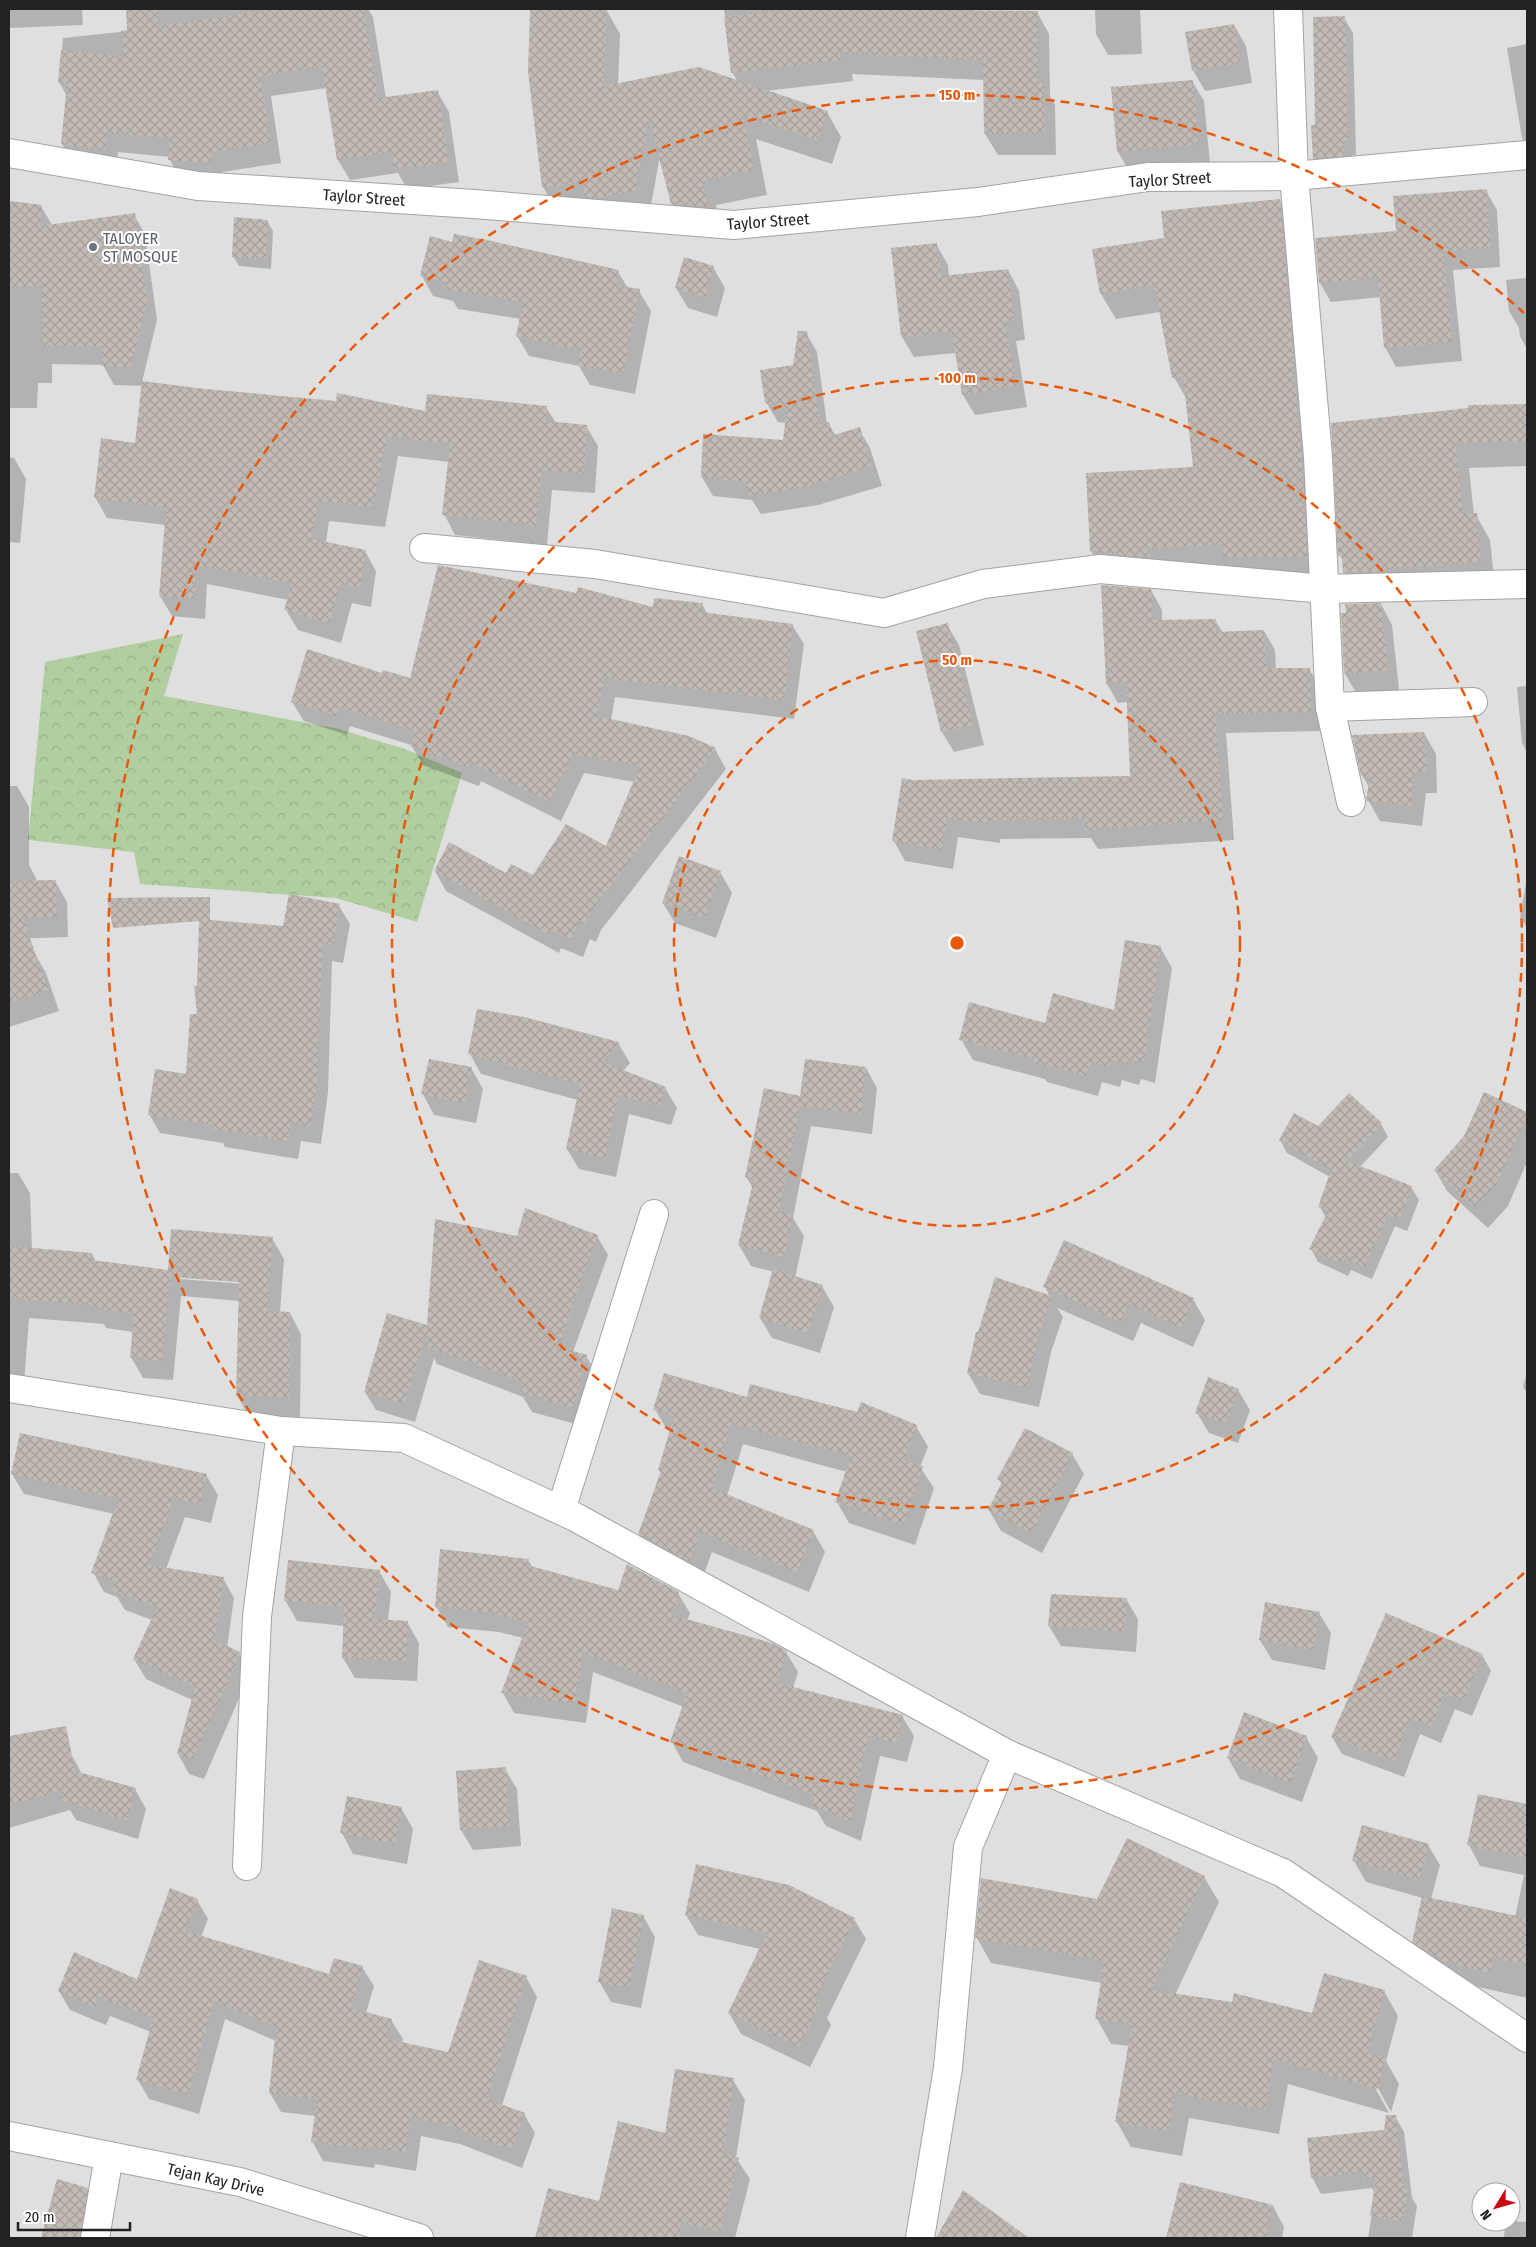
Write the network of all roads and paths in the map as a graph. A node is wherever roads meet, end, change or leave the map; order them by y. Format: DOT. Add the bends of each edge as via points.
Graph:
graph roads {
  1 [pos="1288,9"];
  2 [pos="9,152"];
  3 [pos="1527,156"];
  4 [pos="1294,176"];
  5 [pos="424,548"];
  6 [pos="1527,584"];
  7 [pos="1324,588"];
  8 [pos="1473,702"];
  9 [pos="1330,707"];
  10 [pos="1351,802"];
  11 [pos="654,1214"];
  12 [pos="9,1388"];
  13 [pos="281,1431"];
  14 [pos="561,1510"];
  15 [pos="1007,1754"];
  16 [pos="247,1866"];
  17 [pos="1527,2038"];
  18 [pos="9,2136"];
  19 [pos="109,2156"];
  20 [pos="94,2238"];
  21 [pos="419,2238"];
  22 [pos="920,2238"];
  1 -- 4 [label="street"];
  2 -- 4 [label="street, Taylor Street" via="198,186 474,204 734,226 978,202 1148,177"];
  3 -- 4 [label="street, Taylor Street"];
  4 -- 7 [label="street" via="1318,457"];
  5 -- 7 [label="street" via="596,564 884,613 982,584 1100,569"];
  6 -- 7 [label="street"];
  7 -- 9 [label="street"];
  8 -- 9 [label="street"];
  9 -- 10 [label="street"];
  11 -- 14 [label="street"];
  12 -- 13 [label="street"];
  13 -- 14 [label="street" via="404,1438"];
  13 -- 16 [label="street" via="257,1616"];
  14 -- 15 [label="street"];
  15 -- 17 [label="street" via="1283,1873"];
  15 -- 22 [label="street" via="968,1847 948,2068"];
  18 -- 19 [label="street, Tejan Kay Drive"];
  19 -- 20 [label="street"];
  19 -- 21 [label="street, Tejan Kay Drive" via="240,2182"];
}
